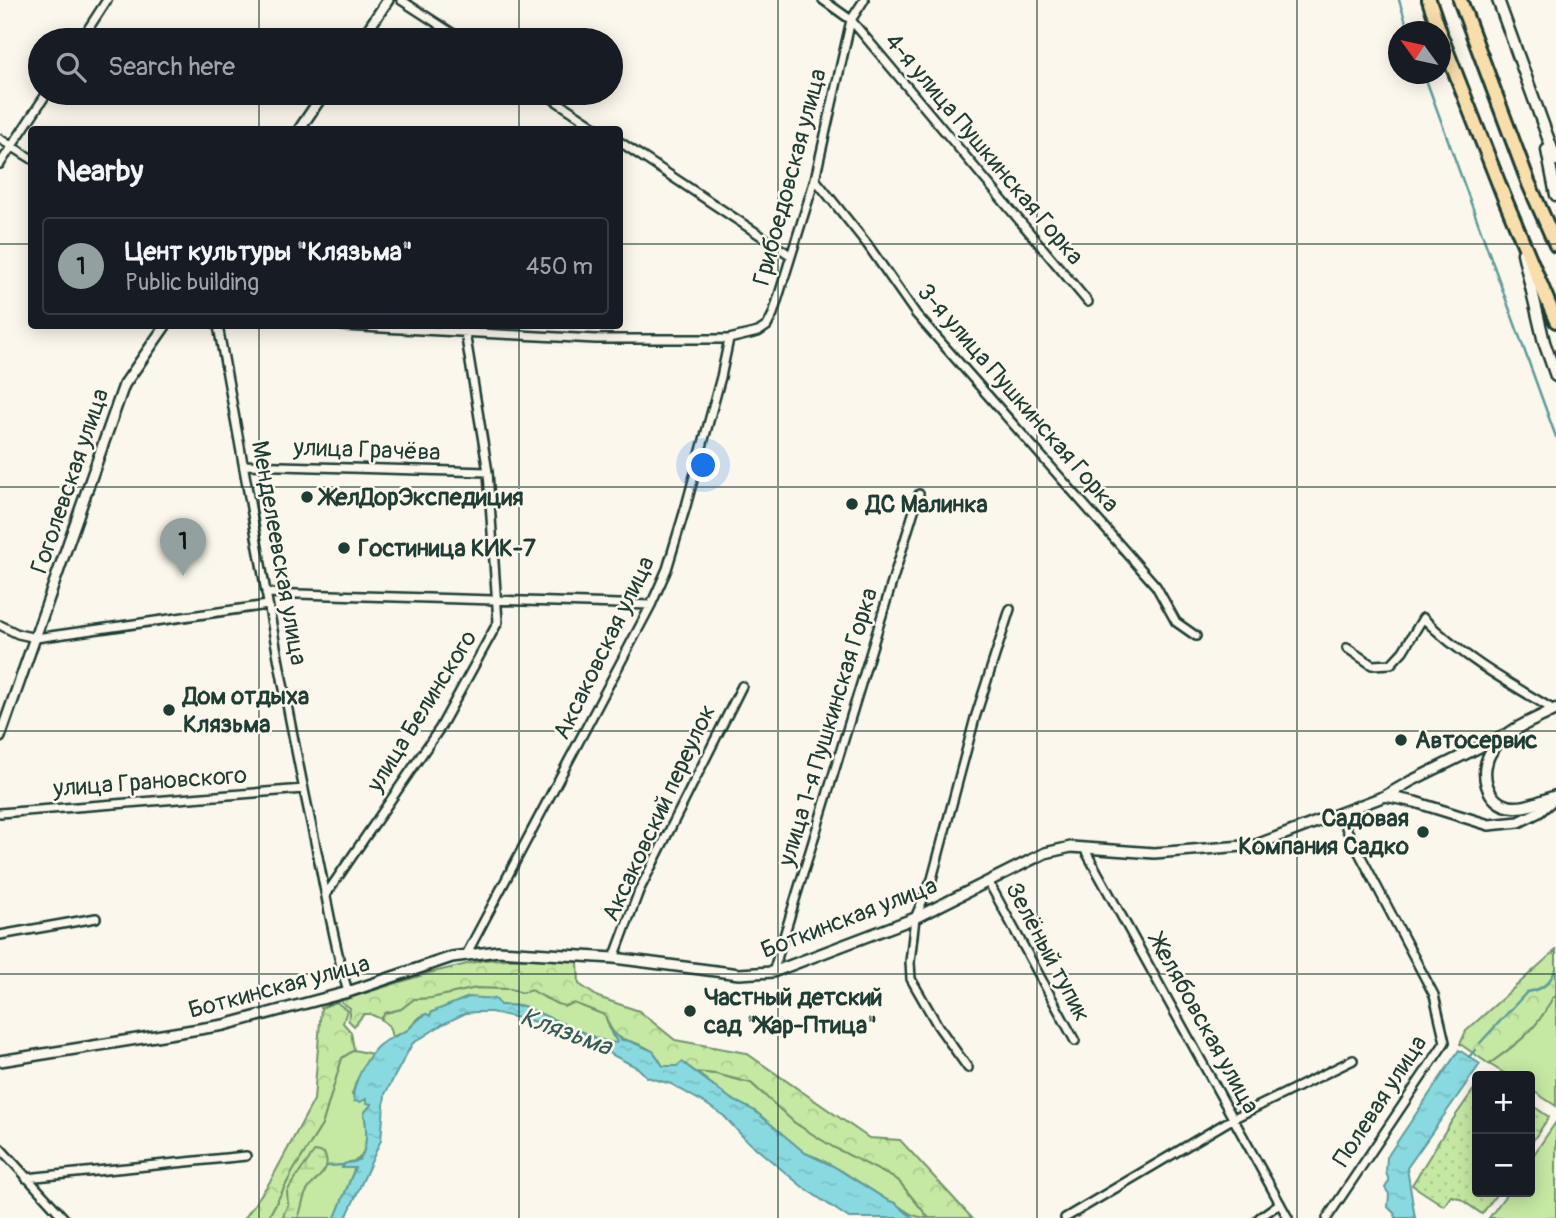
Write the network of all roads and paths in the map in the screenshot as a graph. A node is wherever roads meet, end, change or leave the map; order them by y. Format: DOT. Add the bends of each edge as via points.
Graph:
graph roads {
  1 [pos="107,0"];
  2 [pos="388,0"];
  3 [pos="401,0"];
  4 [pos="822,0"];
  5 [pos="864,0"];
  6 [pos="1429,0"];
  7 [pos="1461,0"];
  8 [pos="1497,0"];
  9 [pos="851,20"];
  10 [pos="1436,21"];
  11 [pos="89,28"];
  12 [pos="368,28"];
  13 [pos="444,28"];
  14 [pos="1451,61"];
  15 [pos="39,105"];
  16 [pos="316,105"];
  17 [pos="562,105"];
  18 [pos="585,120"];
  19 [pos="302,126"];
  20 [pos="581,126"];
  21 [pos="594,126"];
  22 [pos="1543,127"];
  23 [pos="0,139"];
  24 [pos="623,144"];
  25 [pos="12,146"];
  26 [pos="28,156"];
  27 [pos="1556,160"];
  28 [pos="0,164"];
  29 [pos="815,178"];
  30 [pos="1556,195"];
  31 [pos="1516,225"];
  32 [pos="1556,245"];
  33 [pos="790,256"];
  34 [pos="1088,302"];
  35 [pos="1556,321"];
  36 [pos="163,329"];
  37 [pos="219,329"];
  38 [pos="464,329"];
  39 [pos="476,329"];
  40 [pos="729,339"];
  41 [pos="1556,376"];
  42 [pos="244,466"];
  43 [pos="488,472"];
  44 [pos="919,494"];
  45 [pos="266,593"];
  46 [pos="496,601"];
  47 [pos="268,605"];
  48 [pos="651,605"];
  49 [pos="1010,609"];
  50 [pos="0,625"];
  51 [pos="1196,636"];
  52 [pos="36,638"];
  53 [pos="1347,648"];
  54 [pos="742,686"];
  55 [pos="1555,709"];
  56 [pos="1521,726"];
  57 [pos="0,737"];
  58 [pos="304,789"];
  59 [pos="1385,796"];
  60 [pos="1556,796"];
  61 [pos="0,813"];
  62 [pos="1340,813"];
  63 [pos="1084,848"];
  64 [pos="988,881"];
  65 [pos="327,893"];
  66 [pos="96,918"];
  67 [pos="915,918"];
  68 [pos="0,935"];
  69 [pos="466,955"];
  70 [pos="614,958"];
  71 [pos="773,972"];
  72 [pos="348,992"];
  73 [pos="1075,1041"];
  74 [pos="1353,1060"];
  75 [pos="0,1061"];
  76 [pos="968,1068"];
  77 [pos="1234,1118"];
  78 [pos="0,1148"];
  79 [pos="246,1156"];
  80 [pos="26,1178"];
  81 [pos="1280,1203"];
  82 [pos="64,1218"];
  83 [pos="1065,1218"];
  84 [pos="1259,1218"];
  85 [pos="1288,1218"];
  86 [pos="1327,1218"];
  1 -- 11 [label="street"];
  2 -- 12 [label="street"];
  3 -- 13 [label="street"];
  4 -- 9 [label="street, 4-я улица Пушкинская Горка"];
  5 -- 9 [label="street, Грибоедовская улица"];
  6 -- 10 [label="highway"];
  7 -- 32 [label="highway"];
  8 -- 22 [label="main road"];
  9 -- 29 [label="street, Грибоедовская улица"];
  9 -- 34 [label="street, 4-я улица Пушкинская Горка"];
  14 -- 31 [label="highway"];
  15 -- 25 [label="street"];
  16 -- 19 [label="street"];
  17 -- 18 [label="street"];
  18 -- 20 [label="street"];
  18 -- 21 [label="street"];
  22 -- 27 [label="main road"];
  22 -- 30 [label="main road"];
  23 -- 25 [label="street"];
  24 -- 33 [label="street"];
  25 -- 26 [label="street"];
  25 -- 28 [label="street"];
  29 -- 33 [label="street, Грибоедовская улица"];
  29 -- 51 [label="street, 3-я улица Пушкинская Горка" via="916,314 1156,586 1176,622"];
  31 -- 35 [label="highway"];
  31 -- 41 [label="main road"];
  33 -- 40 [label="street, Грибоедовская улица" via="767,326"];
  36 -- 52 [label="street, Гоголевская улица" via="124,386"];
  37 -- 42 [label="street, Менделеевская улица"];
  38 -- 43 [label="street, улица Белинского"];
  39 -- 40 [label="street" via="596,339"];
  40 -- 48 [label="street, Аксаковская улица" via="686,506"];
  42 -- 43 [label="street, улица Грачёва"];
  42 -- 45 [label="street, Менделеевская улица"];
  43 -- 46 [label="street, улица Белинского"];
  44 -- 71 [label="street, улица 1-я Пушкинская Горка"];
  45 -- 46 [label="street"];
  45 -- 47 [label="street, Менделеевская улица"];
  46 -- 48 [label="street"];
  46 -- 65 [label="street, улица Белинского" via="498,622 440,729"];
  47 -- 52 [label="street"];
  47 -- 58 [label="street, Менделеевская улица"];
  48 -- 69 [label="street, Аксаковская улица"];
  49 -- 67 [label="street" via="932,879"];
  50 -- 52 [label="street"];
  52 -- 57 [label="street, Гоголевская улица"];
  53 -- 55 [label="street" via="1372,665 1391,664 1423,618 1448,644 1484,669"];
  54 -- 70 [label="street, Аксаковский переулок" via="639,891"];
  55 -- 56 [label="main road"];
  56 -- 59 [label="street, Боткинская улица"];
  56 -- 60 [label="main road" via="1488,756 1484,772 1490,793 1510,807"];
  58 -- 61 [label="street, улица Грановского"];
  58 -- 65 [label="street, Менделеевская улица"];
  59 -- 60 [label="street" via="1489,825 1520,822"];
  59 -- 62 [label="street, Боткинская улица"];
  62 -- 63 [label="street, Боткинская улица" via="1256,845 1154,853"];
  62 -- 86 [label="street, Полевая улица" via="1434,995 1445,1042"];
  63 -- 64 [label="street, Боткинская улица" via="1045,853"];
  63 -- 77 [label="street, Желябовская улица"];
  64 -- 67 [label="street, Боткинская улица"];
  64 -- 73 [label="street, Зелёный тупик"];
  65 -- 72 [label="street, Менделеевская улица"];
  66 -- 68 [label="street"];
  67 -- 71 [label="street, Боткинская улица"];
  67 -- 76 [label="street" via="911,979"];
  69 -- 70 [label="street, Боткинская улица" via="498,951"];
  69 -- 72 [label="street, Боткинская улица"];
  70 -- 71 [label="street, Боткинская улица" via="739,974"];
  72 -- 75 [label="street, Боткинская улица" via="194,1031"];
  74 -- 77 [label="street"];
  77 -- 81 [label="street, Желябовская улица"];
  77 -- 83 [label="street"];
  78 -- 80 [label="street"];
  79 -- 80 [label="street"];
  80 -- 82 [label="street"];
  81 -- 84 [label="street"];
  81 -- 85 [label="street, Желябовская улица"];
}
